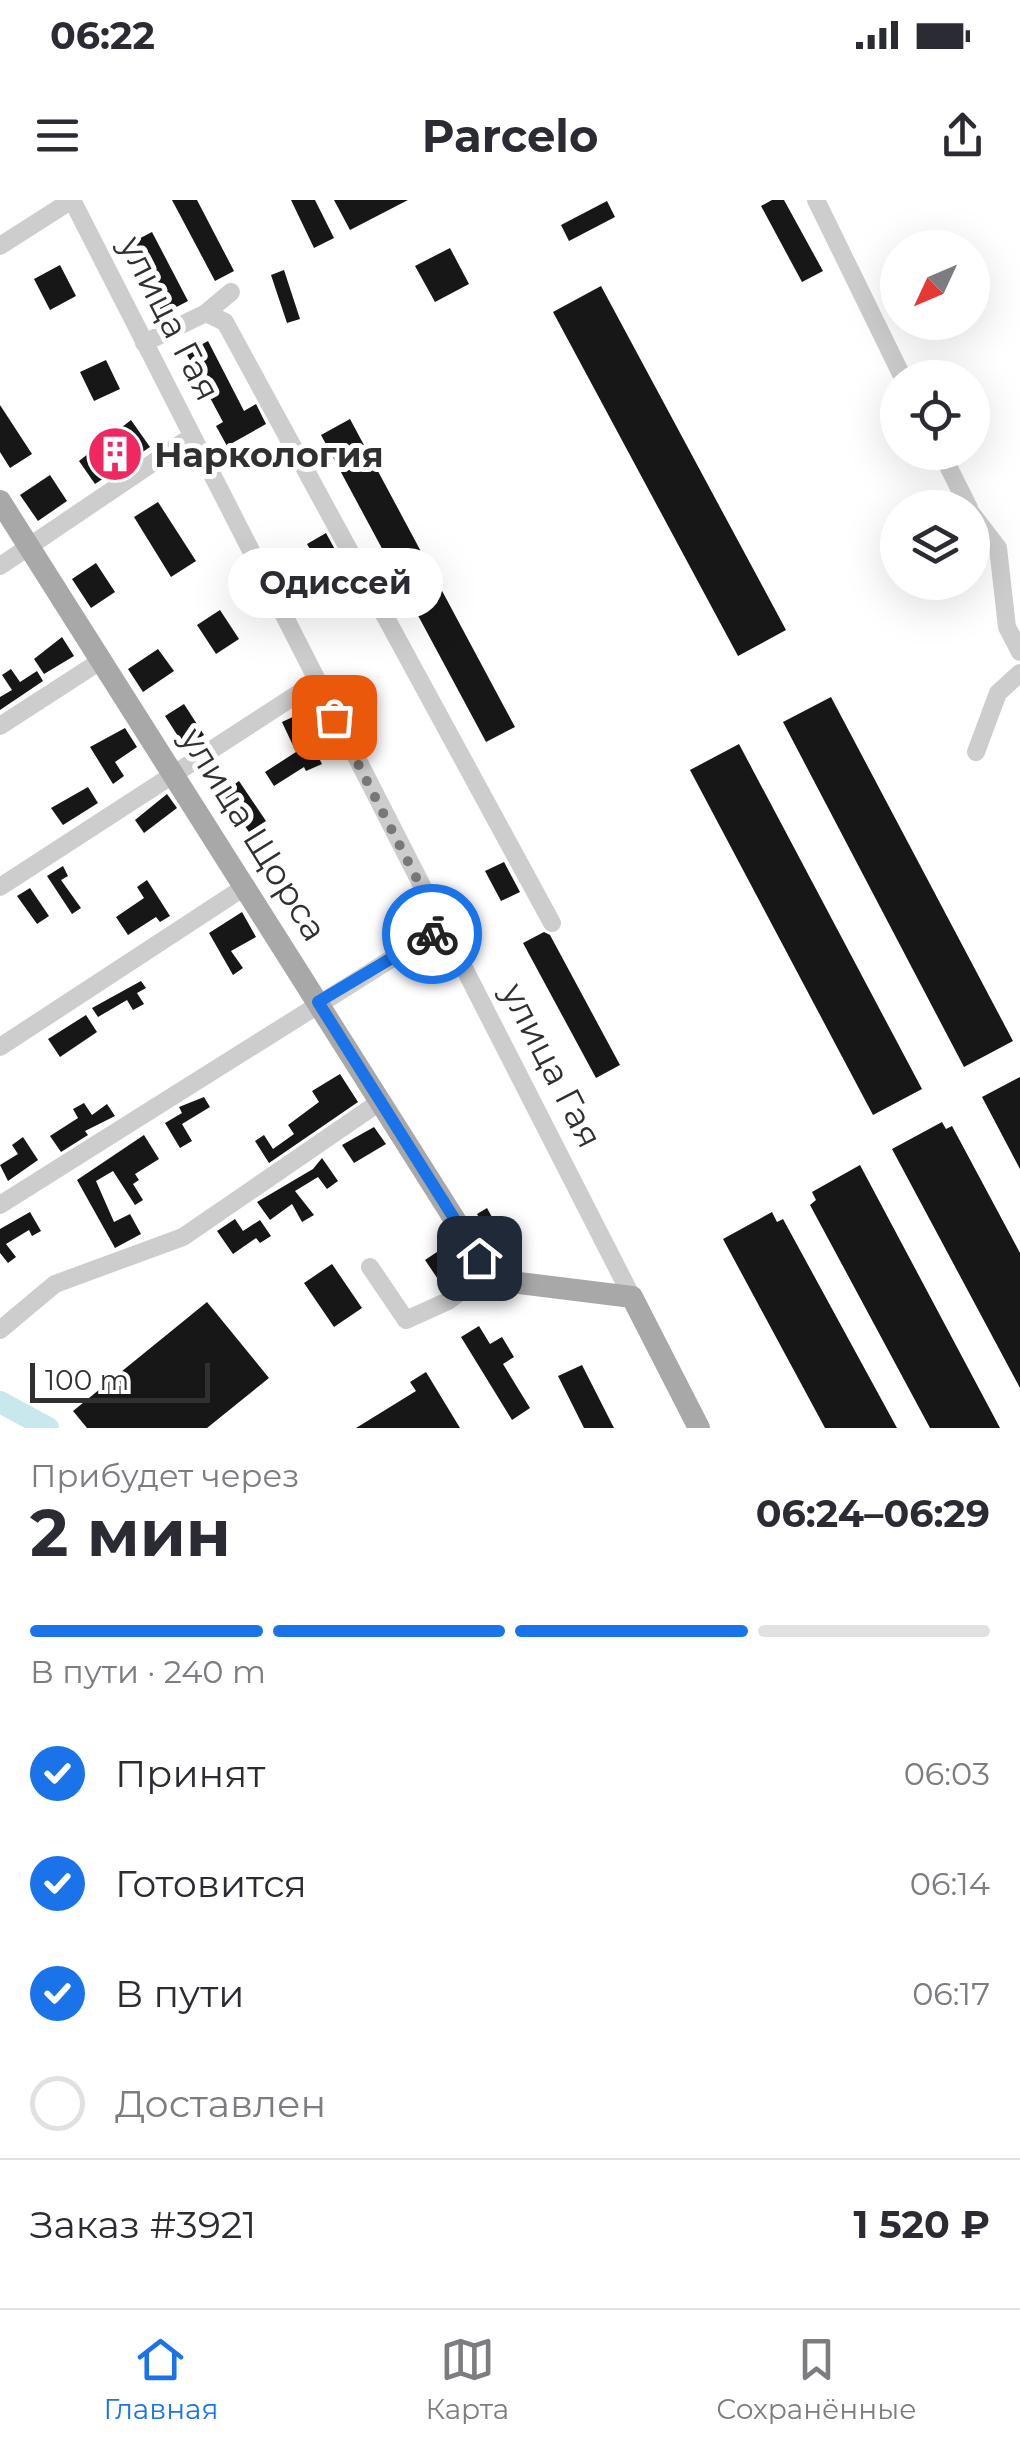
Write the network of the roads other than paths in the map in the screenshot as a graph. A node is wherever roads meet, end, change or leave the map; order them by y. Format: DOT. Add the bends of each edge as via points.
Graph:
graph roads {
  1 [pos="72,200"];
  2 [pos="816,200"];
  3 [pos="0,246"];
  4 [pos="231,292"];
  5 [pos="206,313"];
  6 [pos="144,343"];
  7 [pos="895,360"];
  8 [pos="191,437"];
  9 [pos="0,500"];
  10 [pos="990,537"];
  11 [pos="30,547"];
  12 [pos="0,566"];
  13 [pos="1020,652"];
  14 [pos="102,660"];
  15 [pos="1020,673"];
  16 [pos="316,682"];
  17 [pos="0,726"];
  18 [pos="976,752"];
  19 [pos="174,772"];
  20 [pos="0,886"];
  21 [pos="246,886"];
  22 [pos="552,923"];
  23 [pos="442,928"];
  24 [pos="318,1002"];
  25 [pos="0,1047"];
  26 [pos="381,1102"];
  27 [pos="0,1204"];
  28 [pos="485,1263"];
  29 [pos="370,1267"];
  30 [pos="632,1296"];
  31 [pos="0,1330"];
  32 [pos="698,1428"];
  1 -- 3 [label="street"];
  1 -- 6 [label="street, улица Гая"];
  2 -- 7 [label="street"];
  4 -- 5 [label="street"];
  5 -- 6 [label="street"];
  5 -- 22 [label="street" via="225,322 250,364"];
  6 -- 8 [label="street, улица Гая"];
  8 -- 11 [label="street"];
  8 -- 16 [label="street, улица Гая"];
  9 -- 11 [label="main road, улица Щорса"];
  10 -- 13 [label="street" via="998,548 1007,628"];
  11 -- 12 [label="street"];
  11 -- 14 [label="main road, улица Щорса"];
  14 -- 17 [label="street"];
  14 -- 19 [label="main road, улица Щорса"];
  15 -- 18 [label="street" via="998,693"];
  16 -- 19 [label="street"];
  16 -- 23 [label="street, улица Гая"];
  19 -- 20 [label="street"];
  19 -- 21 [label="main road, улица Щорса"];
  21 -- 24 [label="main road, улица Щорса"];
  21 -- 25 [label="street"];
  23 -- 24 [label="street"];
  23 -- 30 [label="street, улица Гая"];
  24 -- 26 [label="main road, улица Щорса"];
  24 -- 27 [label="street"];
  26 -- 28 [label="main road, улица Щорса"];
  26 -- 31 [label="street" via="184,1237 55,1284"];
  28 -- 29 [label="street" via="448,1301 406,1320"];
  28 -- 30 [label="main road" via="503,1281"];
  30 -- 32 [label="main road, улица Гая"];
}
